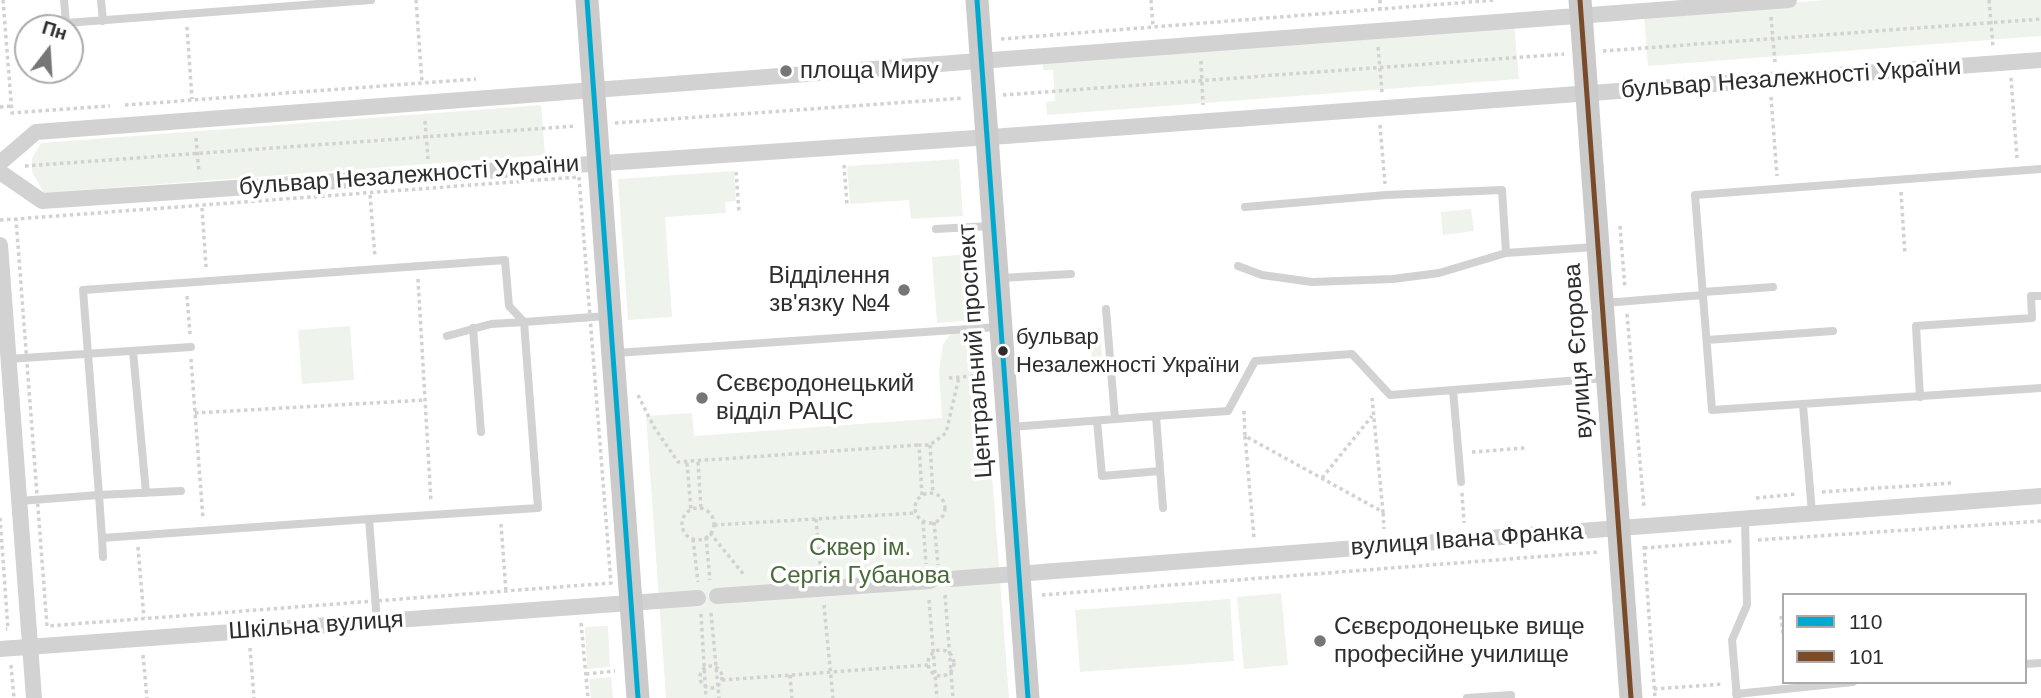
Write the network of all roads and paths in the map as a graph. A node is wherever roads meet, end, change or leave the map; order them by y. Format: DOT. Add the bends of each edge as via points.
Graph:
graph roads {
  1 [pos="3,0"];
  2 [pos="64,0"];
  3 [pos="101,0"];
  4 [pos="234,0"];
  5 [pos="371,0"];
  6 [pos="587,0"];
  7 [pos="977,0"];
  8 [pos="1151,0"];
  9 [pos="1495,0"];
  10 [pos="1789,0"];
  11 [pos="1989,0"];
  12 [pos="1770,1"];
  13 [pos="326,2"];
  14 [pos="1580,8"];
  15 [pos="235,10"];
  16 [pos="186,14"];
  17 [pos="2041,19"];
  18 [pos="103,21"];
  19 [pos="1991,23"];
  20 [pos="1153,27"];
  21 [pos="1376,31"];
  22 [pos="1773,39"];
  23 [pos="1200,44"];
  24 [pos="980,51"];
  25 [pos="1584,52"];
  26 [pos="2041,60"];
  27 [pos="2002,63"];
  28 [pos="1380,67"];
  29 [pos="488,78"];
  30 [pos="1202,80"];
  31 [pos="1773,80"];
  32 [pos="594,90"];
  33 [pos="1587,94"];
  34 [pos="984,96"];
  35 [pos="192,100"];
  36 [pos="12,106"];
  37 [pos="0,107"];
  38 [pos="1381,109"];
  39 [pos="194,120"];
  40 [pos="1204,121"];
  41 [pos="596,124"];
  42 [pos="987,138"];
  43 [pos="844,157"];
  44 [pos="599,163"];
  45 [pos="736,165"];
  46 [pos="4,167"];
  47 [pos="2041,169"];
  48 [pos="2018,171"];
  49 [pos="1900,180"];
  50 [pos="1778,189"];
  51 [pos="370,192"];
  52 [pos="1386,195"];
  53 [pos="847,205"];
  54 [pos="1245,207"];
  55 [pos="739,212"];
  56 [pos="16,219"];
  57 [pos="0,220"];
  58 [pos="993,226"];
  59 [pos="936,229"];
  60 [pos="0,245"];
  61 [pos="1598,247"];
  62 [pos="1506,253"];
  63 [pos="1905,255"];
  64 [pos="1238,265"];
  65 [pos="417,266"];
  66 [pos="376,269"];
  67 [pos="1072,274"];
  68 [pos="997,278"];
  69 [pos="186,283"];
  70 [pos="1773,287"];
  71 [pos="1703,294"];
  72 [pos="2041,296"];
  73 [pos="1602,303"];
  74 [pos="1107,309"];
  75 [pos="600,317"];
  76 [pos="524,322"];
  77 [pos="3,326"];
  78 [pos="1001,326"];
  79 [pos="474,328"];
  80 [pos="1833,331"];
  81 [pos="447,336"];
  82 [pos="1707,340"];
  83 [pos="191,347"];
  84 [pos="132,351"];
  85 [pos="90,352"];
  86 [pos="613,353"];
  87 [pos="27,357"];
  88 [pos="9,359"];
  89 [pos="1370,373"];
  90 [pos="988,375"];
  91 [pos="959,377"];
  92 [pos="949,378"];
  93 [pos="1608,378"];
  94 [pos="1242,385"];
  95 [pos="2041,389"];
  96 [pos="636,390"];
  97 [pos="1453,390"];
  98 [pos="1920,397"];
  99 [pos="425,400"];
  100 [pos="1803,405"];
  101 [pos="195,413"];
  102 [pos="1374,414"];
  103 [pos="1156,416"];
  104 [pos="1115,419"];
  105 [pos="1097,421"];
  106 [pos="1008,427"];
  107 [pos="481,432"];
  108 [pos="1245,436"];
  109 [pos="930,444"];
  110 [pos="919,445"];
  111 [pos="1525,448"];
  112 [pos="1459,453"];
  113 [pos="687,463"];
  114 [pos="698,463"];
  115 [pos="1160,471"];
  116 [pos="1322,478"];
  117 [pos="1461,482"];
  118 [pos="181,491"];
  119 [pos="146,493"];
  120 [pos="933,493"];
  121 [pos="99,495"];
  122 [pos="922,495"];
  123 [pos="2041,496"];
  124 [pos="37,500"];
  125 [pos="19,501"];
  126 [pos="1163,508"];
  127 [pos="701,509"];
  128 [pos="691,510"];
  129 [pos="500,511"];
  130 [pos="1383,512"];
  131 [pos="916,513"];
  132 [pos="1812,513"];
  133 [pos="432,515"];
  134 [pos="0,518"];
  135 [pos="369,519"];
  136 [pos="816,519"];
  137 [pos="1745,519"];
  138 [pos="923,521"];
  139 [pos="2041,521"];
  140 [pos="934,522"];
  141 [pos="1464,523"];
  142 [pos="1384,524"];
  143 [pos="713,525"];
  144 [pos="0,528"];
  145 [pos="1619,528"];
  146 [pos="204,531"];
  147 [pos="710,533"];
  148 [pos="137,536"];
  149 [pos="706,537"];
  150 [pos="102,538"];
  151 [pos="1254,538"];
  152 [pos="693,539"];
  153 [pos="1745,541"];
  154 [pos="1605,552"];
  155 [pos="103,557"];
  156 [pos="1019,574"];
  157 [pos="938,580"];
  158 [pos="823,589"];
  159 [pos="506,591"];
  160 [pos="760,594"];
  161 [pos="706,596"];
  162 [pos="376,601"];
  163 [pos="631,603"];
  164 [pos="1042,607"];
  165 [pos="1781,616"];
  166 [pos="144,618"];
  167 [pos="377,622"];
  168 [pos="591,622"];
  169 [pos="581,623"];
  170 [pos="573,624"];
  171 [pos="1782,625"];
  172 [pos="0,629"];
  173 [pos="30,647"];
  174 [pos="250,647"];
  175 [pos="0,649"];
  176 [pos="933,653"];
  177 [pos="949,653"];
  178 [pos="143,655"];
  179 [pos="614,659"];
  180 [pos="928,665"];
  181 [pos="0,666"];
  182 [pos="716,666"];
  183 [pos="704,668"];
  184 [pos="951,671"];
  185 [pos="831,672"];
  186 [pos="586,674"];
  187 [pos="790,675"];
  188 [pos="935,675"];
  189 [pos="722,680"];
  190 [pos="1736,683"];
  191 [pos="1836,684"];
  192 [pos="706,686"];
  193 [pos="718,686"];
  194 [pos="1654,689"];
  195 [pos="1737,696"];
  196 [pos="14,698"];
  197 [pos="34,698"];
  198 [pos="147,698"];
  199 [pos="254,698"];
  200 [pos="588,698"];
  201 [pos="638,698"];
  202 [pos="706,698"];
  203 [pos="719,698"];
  204 [pos="792,698"];
  205 [pos="833,698"];
  206 [pos="937,698"];
  207 [pos="953,698"];
  208 [pos="1028,698"];
  209 [pos="1466,698"];
  210 [pos="1511,698"];
  211 [pos="1631,698"];
  212 [pos="1655,698"];
  1 -- 36 [label="path"];
  2 -- 18 [label="lane" via="66,23"];
  3 -- 18 [label="lane"];
  4 -- 15 [label="lane"];
  5 -- 13 [label="lane"];
  6 -- 32 [label="street"];
  7 -- 24 [label="street, Центральний проспект"];
  8 -- 20 [label="path"];
  9 -- 20 [label="path"];
  10 -- 12 [label="street"];
  11 -- 19 [label="path"];
  12 -- 14 [label="street"];
  12 -- 22 [label="path"];
  13 -- 15 [label="lane"];
  14 -- 21 [label="street"];
  14 -- 25 [label="street, вулиця Єгорова"];
  15 -- 16 [label="lane"];
  16 -- 18 [label="lane"];
  16 -- 35 [label="path"];
  17 -- 19 [label="path, бульвар Незалежності України"];
  19 -- 22 [label="path, бульвар Незалежності України"];
  19 -- 27 [label="path"];
  20 -- 24 [label="path"];
  21 -- 23 [label="street"];
  21 -- 28 [label="path"];
  22 -- 25 [label="path, бульвар Незалежності України"];
  22 -- 31 [label="path"];
  23 -- 24 [label="street"];
  23 -- 30 [label="path"];
  24 -- 32 [label="street"];
  24 -- 34 [label="street, Центральний проспект"];
  25 -- 28 [label="path, бульвар Незалежності України"];
  25 -- 33 [label="street, вулиця Єгорова"];
  26 -- 27 [label="street, бульвар Незалежності України"];
  27 -- 31 [label="street, бульвар Незалежності України"];
  27 -- 48 [label="path"];
  28 -- 30 [label="path, бульвар Незалежності України"];
  28 -- 38 [label="path"];
  29 -- 35 [label="path"];
  30 -- 34 [label="path, бульвар Незалежності України"];
  30 -- 40 [label="path"];
  31 -- 33 [label="street, бульвар Незалежності України"];
  31 -- 50 [label="path"];
  32 -- 39 [label="street"];
  32 -- 41 [label="street"];
  33 -- 38 [label="street, бульвар Незалежності України"];
  33 -- 61 [label="street, вулиця Єгорова"];
  34 -- 41 [label="path, бульвар Незалежності України"];
  34 -- 42 [label="street, Центральний проспект"];
  35 -- 36 [label="path" via="12,113"];
  35 -- 39 [label="path"];
  36 -- 37 [label="path"];
  38 -- 40 [label="street, бульвар Незалежності України"];
  38 -- 52 [label="path"];
  39 -- 46 [label="street" via="36,132"];
  40 -- 42 [label="street, бульвар Незалежності України"];
  41 -- 44 [label="street"];
  41 -- 46 [label="path, бульвар Незалежності України"];
  42 -- 44 [label="street, бульвар Незалежності України"];
  42 -- 58 [label="street, Центральний проспект"];
  43 -- 53 [label="path"];
  44 -- 46 [label="street, бульвар Незалежності України" via="43,201"];
  44 -- 75 [label="street"];
  45 -- 55 [label="path"];
  47 -- 48 [label="lane"];
  48 -- 49 [label="lane"];
  49 -- 50 [label="lane"];
  49 -- 63 [label="path"];
  50 -- 71 [label="lane" via="1695,195"];
  51 -- 56 [label="path"];
  51 -- 66 [label="path"];
  51 -- 75 [label="path" via="579,177"];
  52 -- 54 [label="lane"];
  52 -- 62 [label="lane" via="1502,190"];
  56 -- 57 [label="path"];
  56 -- 87 [label="path"];
  58 -- 59 [label="lane"];
  58 -- 68 [label="street, Центральний проспект"];
  60 -- 77 [label="street"];
  61 -- 62 [label="lane"];
  61 -- 73 [label="street, вулиця Єгорова"];
  62 -- 64 [label="lane" via="1439,273 1382,279 1312,282 1262,275"];
  65 -- 66 [label="lane"];
  65 -- 76 [label="lane" via="505,260 509,306"];
  65 -- 99 [label="path"];
  66 -- 69 [label="lane"];
  67 -- 68 [label="lane"];
  68 -- 78 [label="street, Центральний проспект"];
  69 -- 83 [label="path"];
  69 -- 85 [label="lane" via="83,290"];
  70 -- 71 [label="lane"];
  71 -- 73 [label="lane"];
  71 -- 82 [label="lane"];
  72 -- 98 [label="lane" via="2031,296 2032,318 1916,326"];
  73 -- 93 [label="street, вулиця Єгорова"];
  74 -- 104 [label="lane"];
  75 -- 76 [label="lane"];
  75 -- 86 [label="street"];
  75 -- 159 [label="path" via="611,583"];
  76 -- 79 [label="lane"];
  76 -- 129 [label="lane" via="538,508"];
  77 -- 88 [label="street"];
  78 -- 86 [label="lane"];
  78 -- 106 [label="street, Центральний проспект"];
  79 -- 81 [label="lane"];
  79 -- 107 [label="lane"];
  80 -- 82 [label="lane"];
  82 -- 100 [label="lane" via="1712,410"];
  83 -- 84 [label="lane"];
  83 -- 101 [label="path"];
  84 -- 85 [label="lane"];
  84 -- 119 [label="lane"];
  85 -- 87 [label="lane"];
  85 -- 121 [label="lane"];
  86 -- 163 [label="street"];
  87 -- 88 [label="lane"];
  87 -- 124 [label="path"];
  88 -- 125 [label="street"];
  89 -- 94 [label="lane" via="1352,354 1255,361"];
  89 -- 97 [label="lane" via="1390,395"];
  89 -- 102 [label="path"];
  90 -- 91 [label="path"];
  91 -- 92 [label="path"];
  91 -- 109 [label="path" via="946,433"];
  93 -- 97 [label="lane"];
  93 -- 145 [label="street, вулиця Єгорова"];
  94 -- 103 [label="lane" via="1228,411"];
  94 -- 108 [label="path"];
  95 -- 98 [label="lane"];
  96 -- 113 [label="path" via="678,462"];
  97 -- 112 [label="lane"];
  98 -- 100 [label="lane"];
  99 -- 101 [label="path"];
  99 -- 133 [label="path"];
  100 -- 132 [label="lane"];
  101 -- 146 [label="path"];
  102 -- 116 [label="path"];
  102 -- 130 [label="path"];
  103 -- 104 [label="lane"];
  103 -- 115 [label="lane"];
  104 -- 105 [label="lane"];
  105 -- 106 [label="lane"];
  105 -- 115 [label="lane" via="1102,476"];
  106 -- 156 [label="street, Центральний проспект"];
  108 -- 116 [label="path"];
  108 -- 151 [label="path"];
  109 -- 110 [label="path"];
  109 -- 120 [label="path"];
  110 -- 114 [label="path"];
  110 -- 122 [label="path"];
  111 -- 112 [label="path"];
  112 -- 117 [label="lane"];
  113 -- 114 [label="path"];
  113 -- 128 [label="path"];
  114 -- 127 [label="path"];
  115 -- 126 [label="lane"];
  116 -- 130 [label="path"];
  117 -- 141 [label="path"];
  118 -- 119 [label="lane"];
  119 -- 121 [label="lane"];
  120 -- 122 [label="path"];
  120 -- 140 [label="path" via="944,504 943,515"];
  121 -- 124 [label="lane"];
  121 -- 150 [label="lane"];
  122 -- 131 [label="path" via="915,503"];
  123 -- 132 [label="street, вулиця Івана Франка"];
  124 -- 125 [label="lane"];
  124 -- 166 [label="path" via="47,626"];
  125 -- 173 [label="street"];
  127 -- 128 [label="path"];
  127 -- 143 [label="path" via="710,514"];
  128 -- 152 [label="path" via="682,522"];
  129 -- 133 [label="lane"];
  129 -- 159 [label="path"];
  130 -- 142 [label="path"];
  131 -- 136 [label="path"];
  131 -- 138 [label="path"];
  132 -- 137 [label="street, вулиця Івана Франка"];
  133 -- 135 [label="lane"];
  134 -- 144 [label="path"];
  135 -- 146 [label="lane"];
  135 -- 162 [label="lane"];
  136 -- 143 [label="path"];
  136 -- 158 [label="path"];
  137 -- 145 [label="street, вулиця Івана Франка"];
  137 -- 153 [label="lane"];
  138 -- 140 [label="path"];
  138 -- 157 [label="path"];
  139 -- 153 [label="path"];
  140 -- 157 [label="path"];
  143 -- 147 [label="path"];
  144 -- 172 [label="path" via="8,629"];
  145 -- 156 [label="street, вулиця Івана Франка"];
  145 -- 211 [label="street, вулиця Єгорова"];
  146 -- 148 [label="lane"];
  147 -- 149 [label="path"];
  147 -- 160 [label="path"];
  148 -- 150 [label="lane"];
  148 -- 166 [label="path"];
  149 -- 152 [label="path"];
  149 -- 161 [label="path"];
  150 -- 155 [label="lane"];
  152 -- 161 [label="path"];
  153 -- 190 [label="lane" via="1748,604 1732,640"];
  153 -- 194 [label="path" via="1644,548"];
  154 -- 164 [label="path" via="1041,594"];
  156 -- 157 [label="street, вулиця Івана Франка"];
  156 -- 208 [label="street, Центральний проспект"];
  157 -- 158 [label="street, вулиця Івана Франка"];
  157 -- 176 [label="path"];
  157 -- 177 [label="path"];
  158 -- 160 [label="street, Шкільна вулиця"];
  158 -- 185 [label="path"];
  159 -- 162 [label="path"];
  160 -- 161 [label="street, Шкільна вулиця"];
  161 -- 163 [label="street, Шкільна вулиця"];
  161 -- 182 [label="path"];
  161 -- 183 [label="path"];
  162 -- 166 [label="path"];
  162 -- 167 [label="lane"];
  163 -- 167 [label="street, Шкільна вулиця"];
  163 -- 201 [label="street"];
  165 -- 171 [label="path"];
  167 -- 173 [label="street, Шкільна вулиця"];
  168 -- 169 [label="path"];
  169 -- 170 [label="path"];
  169 -- 186 [label="path"];
  173 -- 175 [label="street, Шкільна вулиця"];
  173 -- 197 [label="street"];
  174 -- 199 [label="path"];
  176 -- 177 [label="path"];
  176 -- 180 [label="path"];
  176 -- 188 [label="path"];
  177 -- 184 [label="path"];
  178 -- 198 [label="path"];
  179 -- 186 [label="path" via="615,671"];
  180 -- 185 [label="path"];
  180 -- 188 [label="path"];
  181 -- 196 [label="path" via="11,665"];
  182 -- 183 [label="path"];
  182 -- 189 [label="path"];
  182 -- 193 [label="path"];
  183 -- 192 [label="path"];
  184 -- 188 [label="path"];
  184 -- 207 [label="path"];
  185 -- 187 [label="path"];
  185 -- 205 [label="path"];
  186 -- 200 [label="path"];
  187 -- 189 [label="path"];
  187 -- 204 [label="path"];
  188 -- 206 [label="path"];
  189 -- 193 [label="path"];
  190 -- 194 [label="path"];
  190 -- 195 [label="lane"];
  191 -- 195 [label="lane"];
  192 -- 193 [label="path"];
  192 -- 202 [label="path"];
  193 -- 203 [label="path"];
  194 -- 212 [label="path"];
  209 -- 210 [label="lane"];
}
